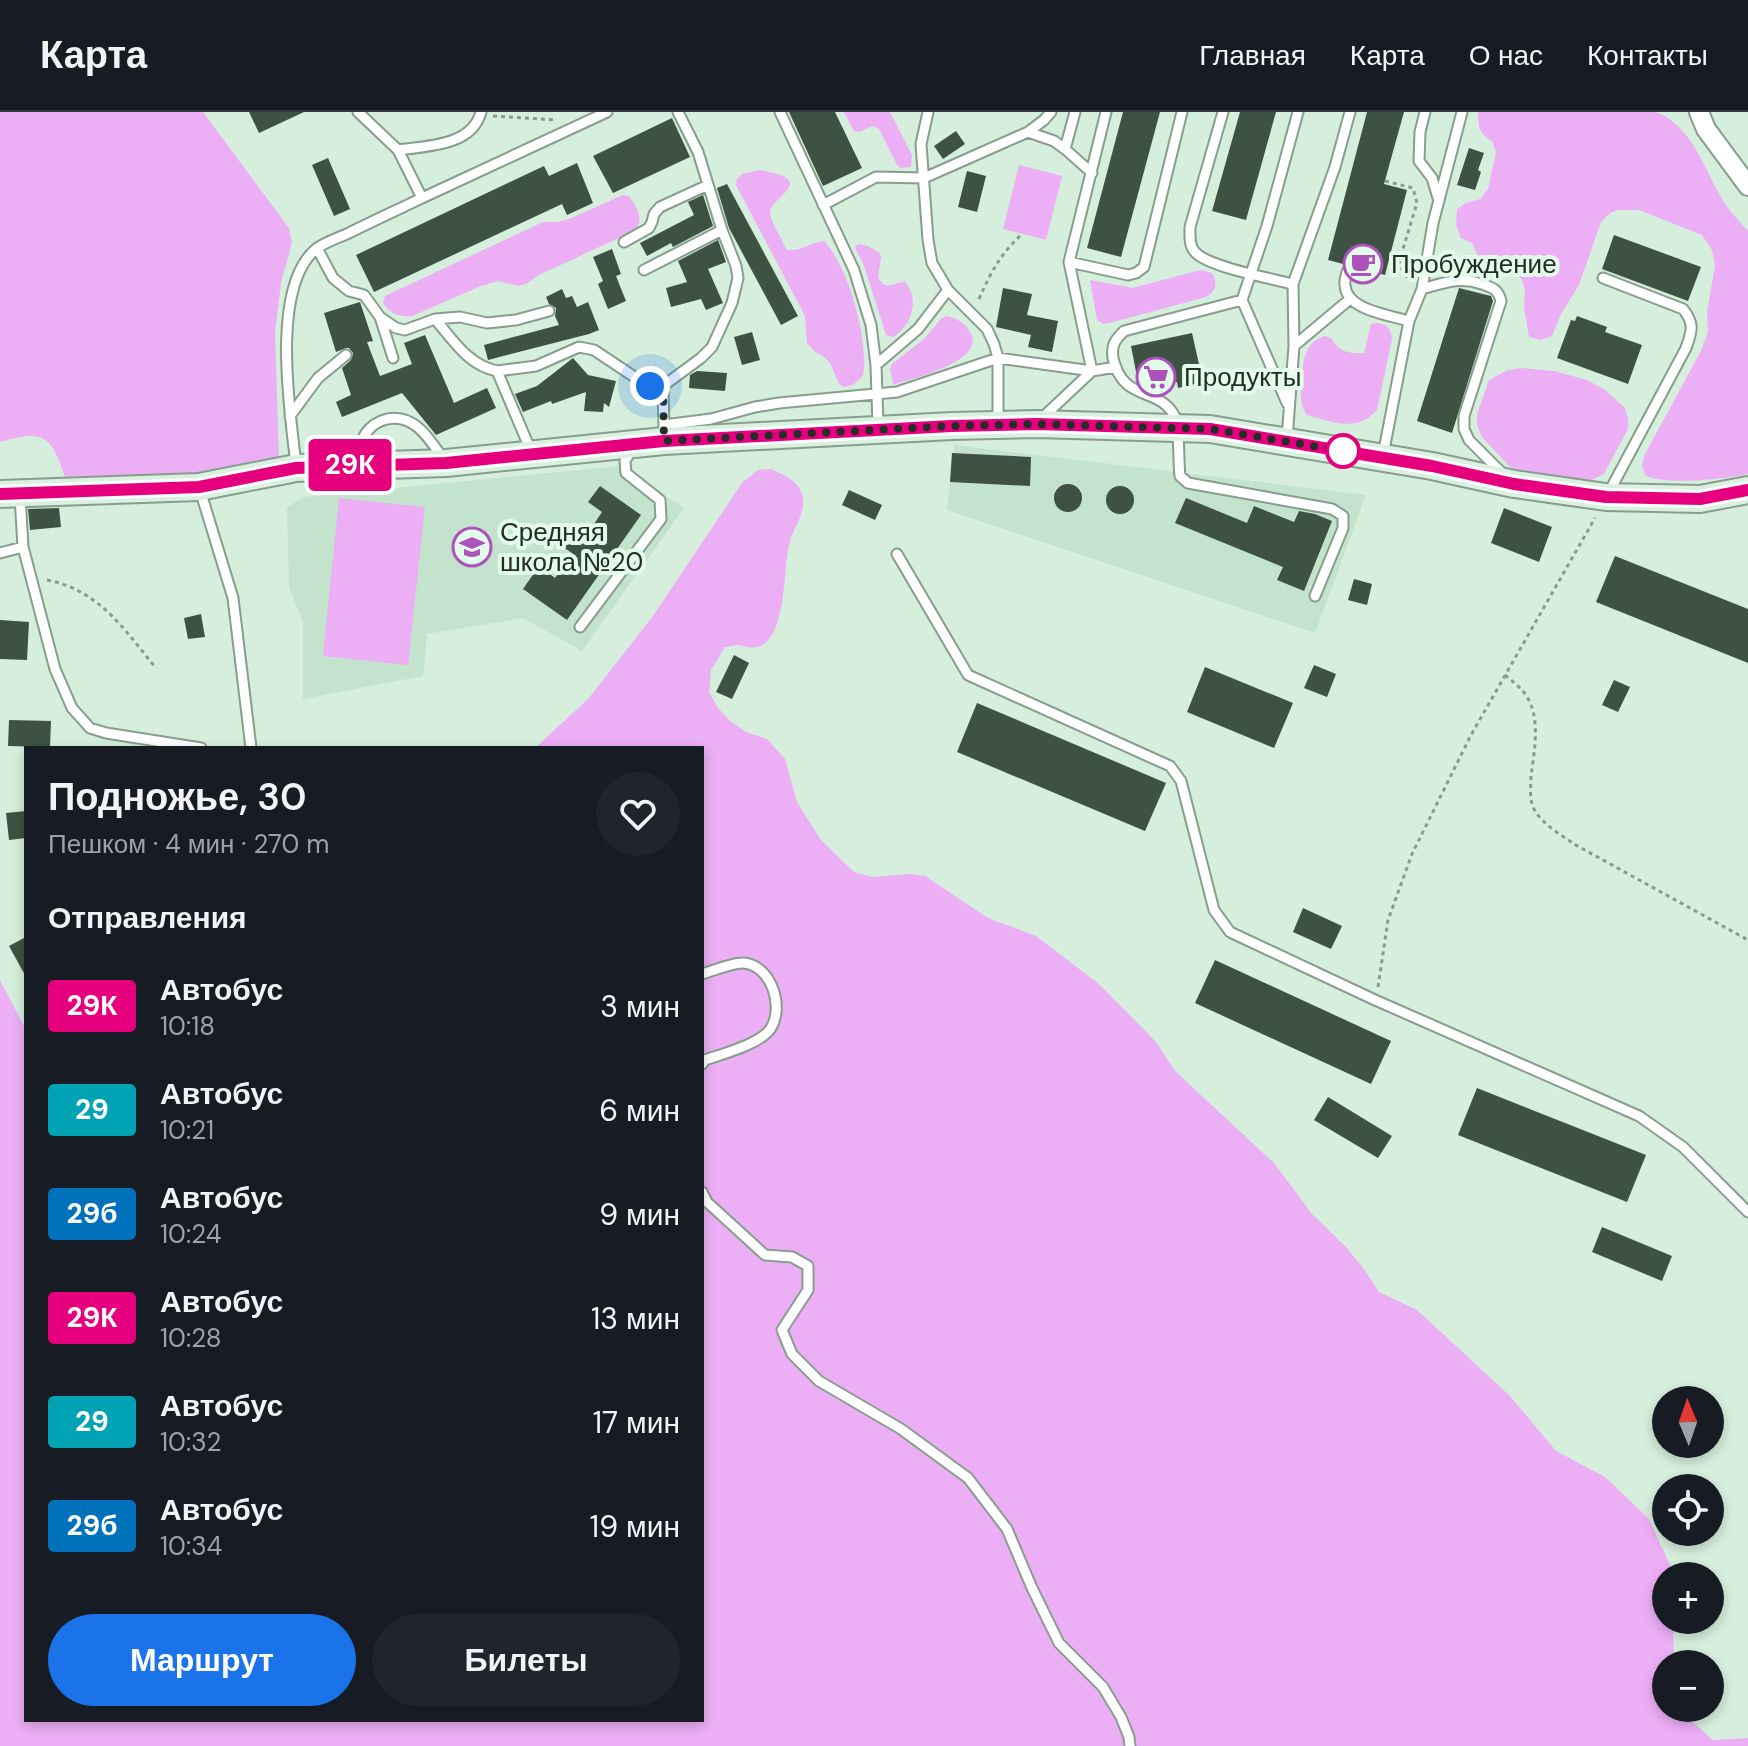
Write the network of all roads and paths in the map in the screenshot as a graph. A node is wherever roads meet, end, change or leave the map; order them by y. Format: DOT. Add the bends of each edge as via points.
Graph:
graph roads {
  1 [pos="358,112"];
  2 [pos="607,112"];
  3 [pos="678,112"];
  4 [pos="780,112"];
  5 [pos="928,112"];
  6 [pos="1051,112"];
  7 [pos="1075,112"];
  8 [pos="1106,112"];
  9 [pos="1182,112"];
  10 [pos="1223,112"];
  11 [pos="1298,112"];
  12 [pos="1350,112"];
  13 [pos="1425,112"];
  14 [pos="1462,112"];
  15 [pos="1699,112"];
  16 [pos="481,113"];
  17 [pos="586,121"];
  18 [pos="1028,132"];
  19 [pos="1065,149"];
  20 [pos="398,150"];
  21 [pos="1092,173"];
  22 [pos="924,178"];
  23 [pos="1385,181"];
  24 [pos="708,185"];
  25 [pos="1748,186"];
  26 [pos="422,198"];
  27 [pos="1439,201"];
  28 [pos="823,205"];
  29 [pos="722,230"];
  30 [pos="1022,234"];
  31 [pos="624,242"];
  32 [pos="317,248"];
  33 [pos="1069,262"];
  34 [pos="644,270"];
  35 [pos="1347,272"];
  36 [pos="1250,273"];
  37 [pos="1404,274"];
  38 [pos="1603,278"];
  39 [pos="1293,284"];
  40 [pos="1422,289"];
  41 [pos="948,290"];
  42 [pos="1350,299"];
  43 [pos="1242,300"];
  44 [pos="549,311"];
  45 [pos="972,314"];
  46 [pos="380,317"];
  47 [pos="435,319"];
  48 [pos="1409,321"];
  49 [pos="1294,346"];
  50 [pos="346,355"];
  51 [pos="393,358"];
  52 [pos="998,358"];
  53 [pos="876,365"];
  54 [pos="1116,367"];
  55 [pos="497,371"];
  56 [pos="1092,371"];
  57 [pos="663,386"];
  58 [pos="876,393"];
  59 [pos="1288,407"];
  60 [pos="290,416"];
  61 [pos="1036,424"];
  62 [pos="998,425"];
  63 [pos="1178,427"];
  64 [pos="878,430"];
  65 [pos="664,433"];
  66 [pos="1287,443"];
  67 [pos="634,444"];
  68 [pos="533,455"];
  69 [pos="1382,458"];
  70 [pos="446,463"];
  71 [pos="351,465"];
  72 [pos="296,468"];
  73 [pos="1514,484"];
  74 [pos="199,487"];
  75 [pos="1748,490"];
  76 [pos="10,493"];
  77 [pos="1606,497"];
  78 [pos="23,547"];
  79 [pos="0,553"];
  80 [pos="897,554"];
  81 [pos="31,578"];
  82 [pos="1315,596"];
  83 [pos="580,627"];
  84 [pos="155,667"];
  85 [pos="1505,675"];
  86 [pos="188,746"];
  87 [pos="251,746"];
  88 [pos="1748,940"];
  89 [pos="704,973"];
  90 [pos="1375,1000"];
  91 [pos="704,1061"];
  92 [pos="704,1196"];
  93 [pos="1748,1212"];
  94 [pos="1130,1746"];
  1 -- 20 [label="lane"];
  2 -- 17 [label="lane"];
  3 -- 24 [label="lane"];
  4 -- 28 [label="lane"];
  5 -- 22 [label="lane" via="921,144"];
  6 -- 18 [label="lane"];
  7 -- 19 [label="lane"];
  8 -- 21 [label="lane"];
  9 -- 33 [label="lane" via="1144,267 1128,275"];
  10 -- 36 [label="lane" via="1190,243 1207,261"];
  11 -- 36 [label="lane"];
  12 -- 39 [label="lane"];
  13 -- 27 [label="lane" via="1419,161 1432,178"];
  14 -- 27 [label="lane"];
  15 -- 25 [label="street"];
  16 -- 17 [label="path"];
  16 -- 20 [label="lane" via="476,126 454,140"];
  17 -- 26 [label="lane"];
  18 -- 19 [label="lane"];
  18 -- 22 [label="lane"];
  19 -- 21 [label="lane"];
  20 -- 26 [label="lane"];
  21 -- 33 [label="lane"];
  22 -- 28 [label="lane" via="876,177"];
  22 -- 41 [label="lane" via="932,263"];
  23 -- 37 [label="path" via="1413,188 1416,198 1399,262"];
  24 -- 29 [label="lane"];
  24 -- 31 [label="lane" via="660,207 649,228"];
  26 -- 32 [label="lane"];
  27 -- 40 [label="lane"];
  28 -- 53 [label="lane" via="854,270 871,325"];
  29 -- 34 [label="lane"];
  29 -- 57 [label="lane" via="738,278 732,303 712,347"];
  30 -- 45 [label="path" via="995,264"];
  32 -- 46 [label="lane" via="333,278 364,295"];
  32 -- 60 [label="lane" via="301,265 288,308"];
  33 -- 56 [label="lane"];
  35 -- 42 [label="lane"];
  36 -- 39 [label="lane"];
  36 -- 43 [label="lane"];
  38 -- 77 [label="lane" via="1683,309 1693,329"];
  39 -- 49 [label="lane"];
  40 -- 48 [label="lane"];
  40 -- 73 [label="lane" via="1463,279 1499,294 1464,429"];
  41 -- 45 [label="lane"];
  41 -- 53 [label="lane" via="918,329"];
  42 -- 48 [label="lane" via="1360,307"];
  42 -- 49 [label="lane"];
  43 -- 54 [label="lane" via="1124,331 1112,349"];
  43 -- 59 [label="lane"];
  44 -- 47 [label="lane" via="487,323"];
  45 -- 52 [label="lane" via="987,329"];
  46 -- 47 [label="lane" via="405,330"];
  46 -- 51 [label="lane"];
  47 -- 55 [label="lane" via="464,354"];
  48 -- 69 [label="lane"];
  49 -- 59 [label="lane"];
  50 -- 60 [label="lane" via="318,378"];
  52 -- 56 [label="lane"];
  52 -- 58 [label="lane" via="897,392"];
  52 -- 62 [label="lane"];
  53 -- 58 [label="lane"];
  54 -- 56 [label="lane"];
  54 -- 63 [label="lane" via="1121,380 1166,405"];
  55 -- 57 [label="lane" via="536,366 579,347 594,350 645,384"];
  55 -- 68 [label="lane"];
  56 -- 61 [label="lane"];
  57 -- 65 [label="lane"];
  58 -- 64 [label="lane"];
  58 -- 65 [label="lane" via="755,407"];
  59 -- 66 [label="lane"];
  60 -- 72 [label="lane"];
  61 -- 62 [label="main road"];
  61 -- 63 [label="main road"];
  62 -- 64 [label="main road"];
  63 -- 66 [label="main road"];
  63 -- 82 [label="lane" via="1180,476 1188,483 1332,509 1343,516"];
  64 -- 65 [label="main road"];
  65 -- 67 [label="main road"];
  66 -- 69 [label="main road"];
  67 -- 68 [label="main road"];
  67 -- 83 [label="lane" via="625,461 626,473 660,500 661,519"];
  68 -- 70 [label="main road"];
  69 -- 73 [label="main road"];
  70 -- 71 [label="main road"];
  70 -- 71 [label="lane" via="423,431 399,418 373,425"];
  71 -- 72 [label="main road"];
  72 -- 74 [label="main road"];
  73 -- 77 [label="main road"];
  74 -- 76 [label="main road"];
  74 -- 87 [label="lane" via="233,598"];
  75 -- 77 [label="main road" via="1700,499"];
  76 -- 78 [label="lane"];
  77 -- 85 [label="path"];
  78 -- 79 [label="lane"];
  78 -- 81 [label="lane"];
  80 -- 90 [label="lane" via="968,675 1170,766 1181,781 1214,910 1230,932"];
  81 -- 84 [label="path" via="88,597 118,620"];
  81 -- 86 [label="lane" via="55,669 81,719 106,733"];
  85 -- 88 [label="path" via="1526,694 1534,714 1530,794 1539,816 1574,844"];
  85 -- 90 [label="path" via="1412,854 1388,920"];
  89 -- 91 [label="lane" via="744,963 762,971 777,1005 771,1029 748,1046"];
  90 -- 93 [label="lane" via="1639,1116 1683,1147"];
  92 -- 94 [label="lane" via="765,1255 792,1257 808,1266 808,1290 782,1330 792,1354 819,1381 901,1429 968,1478 1007,1529 1059,1643 1103,1687"];
}
